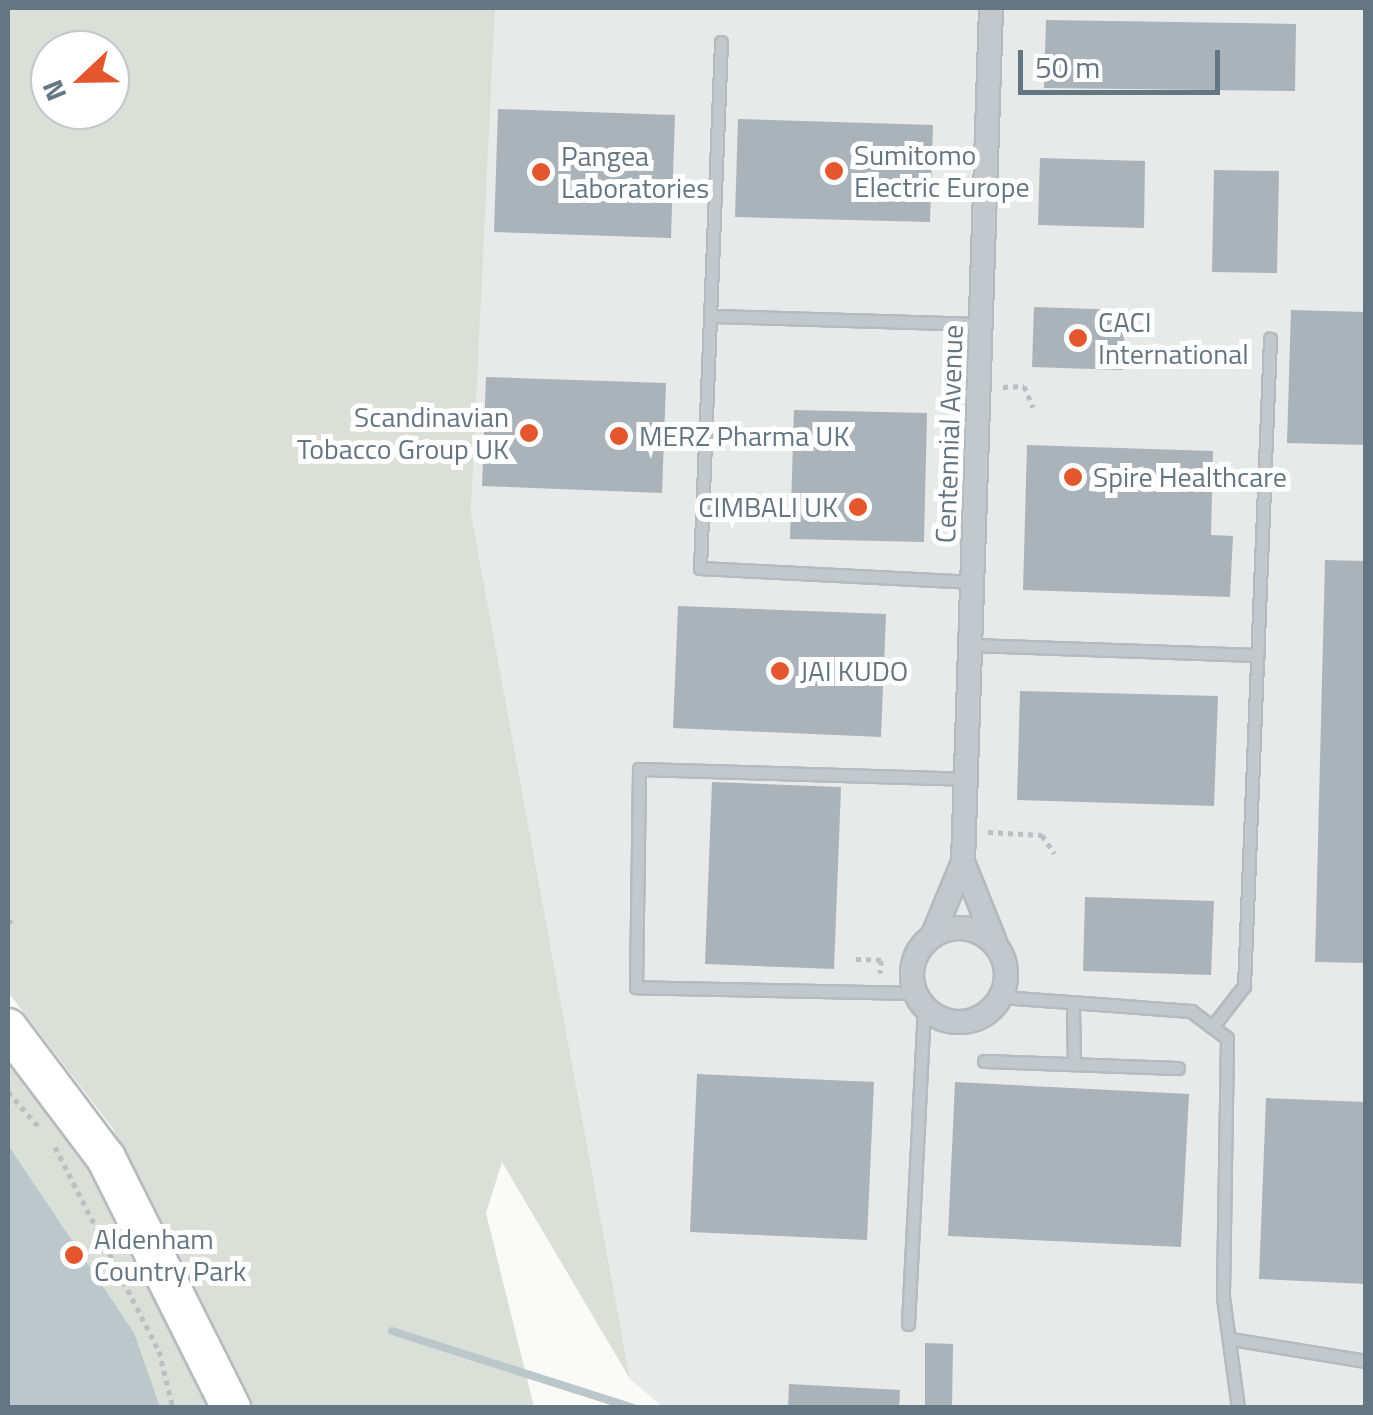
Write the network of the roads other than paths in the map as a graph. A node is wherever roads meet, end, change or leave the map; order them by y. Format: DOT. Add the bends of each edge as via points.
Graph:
graph roads {
  1 [pos="991,8"];
  2 [pos="722,42"];
  3 [pos="712,316"];
  4 [pos="982,324"];
  5 [pos="1270,339"];
  6 [pos="974,582"];
  7 [pos="971,644"];
  8 [pos="1258,654"];
  9 [pos="968,778"];
  10 [pos="963,862"];
  11 [pos="932,937"];
  12 [pos="998,949"];
  13 [pos="1001,997"];
  14 [pos="920,1000"];
  15 [pos="1073,1006"];
  16 [pos="1216,1022"];
  17 [pos="8,1028"];
  18 [pos="984,1061"];
  19 [pos="1074,1064"];
  20 [pos="1178,1068"];
  21 [pos="908,1324"];
  22 [pos="1231,1339"];
  23 [pos="1366,1361"];
  24 [pos="231,1408"];
  25 [pos="1238,1408"];
  1 -- 4 [label="street, Centennial Avenue"];
  2 -- 3 [label="lane"];
  3 -- 4 [label="lane"];
  3 -- 6 [label="lane" via="700,568"];
  4 -- 6 [label="street, Centennial Avenue"];
  5 -- 8 [label="lane"];
  6 -- 7 [label="street, Centennial Avenue"];
  7 -- 8 [label="lane"];
  7 -- 9 [label="street, Centennial Avenue"];
  8 -- 16 [label="lane" via="1244,986"];
  9 -- 10 [label="street, Centennial Avenue"];
  9 -- 14 [label="lane" via="639,769 636,987 880,993"];
  10 -- 11 [label="street"];
  10 -- 12 [label="street"];
  11 -- 12 [label="street" via="960,928"];
  11 -- 14 [label="street" via="914,962"];
  12 -- 13 [label="street"];
  13 -- 14 [label="street" via="965,1022"];
  13 -- 15 [label="lane"];
  14 -- 21 [label="lane"];
  15 -- 16 [label="lane" via="1191,1011"];
  15 -- 19 [label="lane"];
  16 -- 22 [label="lane" via="1233,1058 1223,1297"];
  17 -- 24 [label="main road" via="106,1158"];
  18 -- 19 [label="lane"];
  19 -- 20 [label="lane"];
  22 -- 23 [label="lane"];
  22 -- 25 [label="lane"];
}
